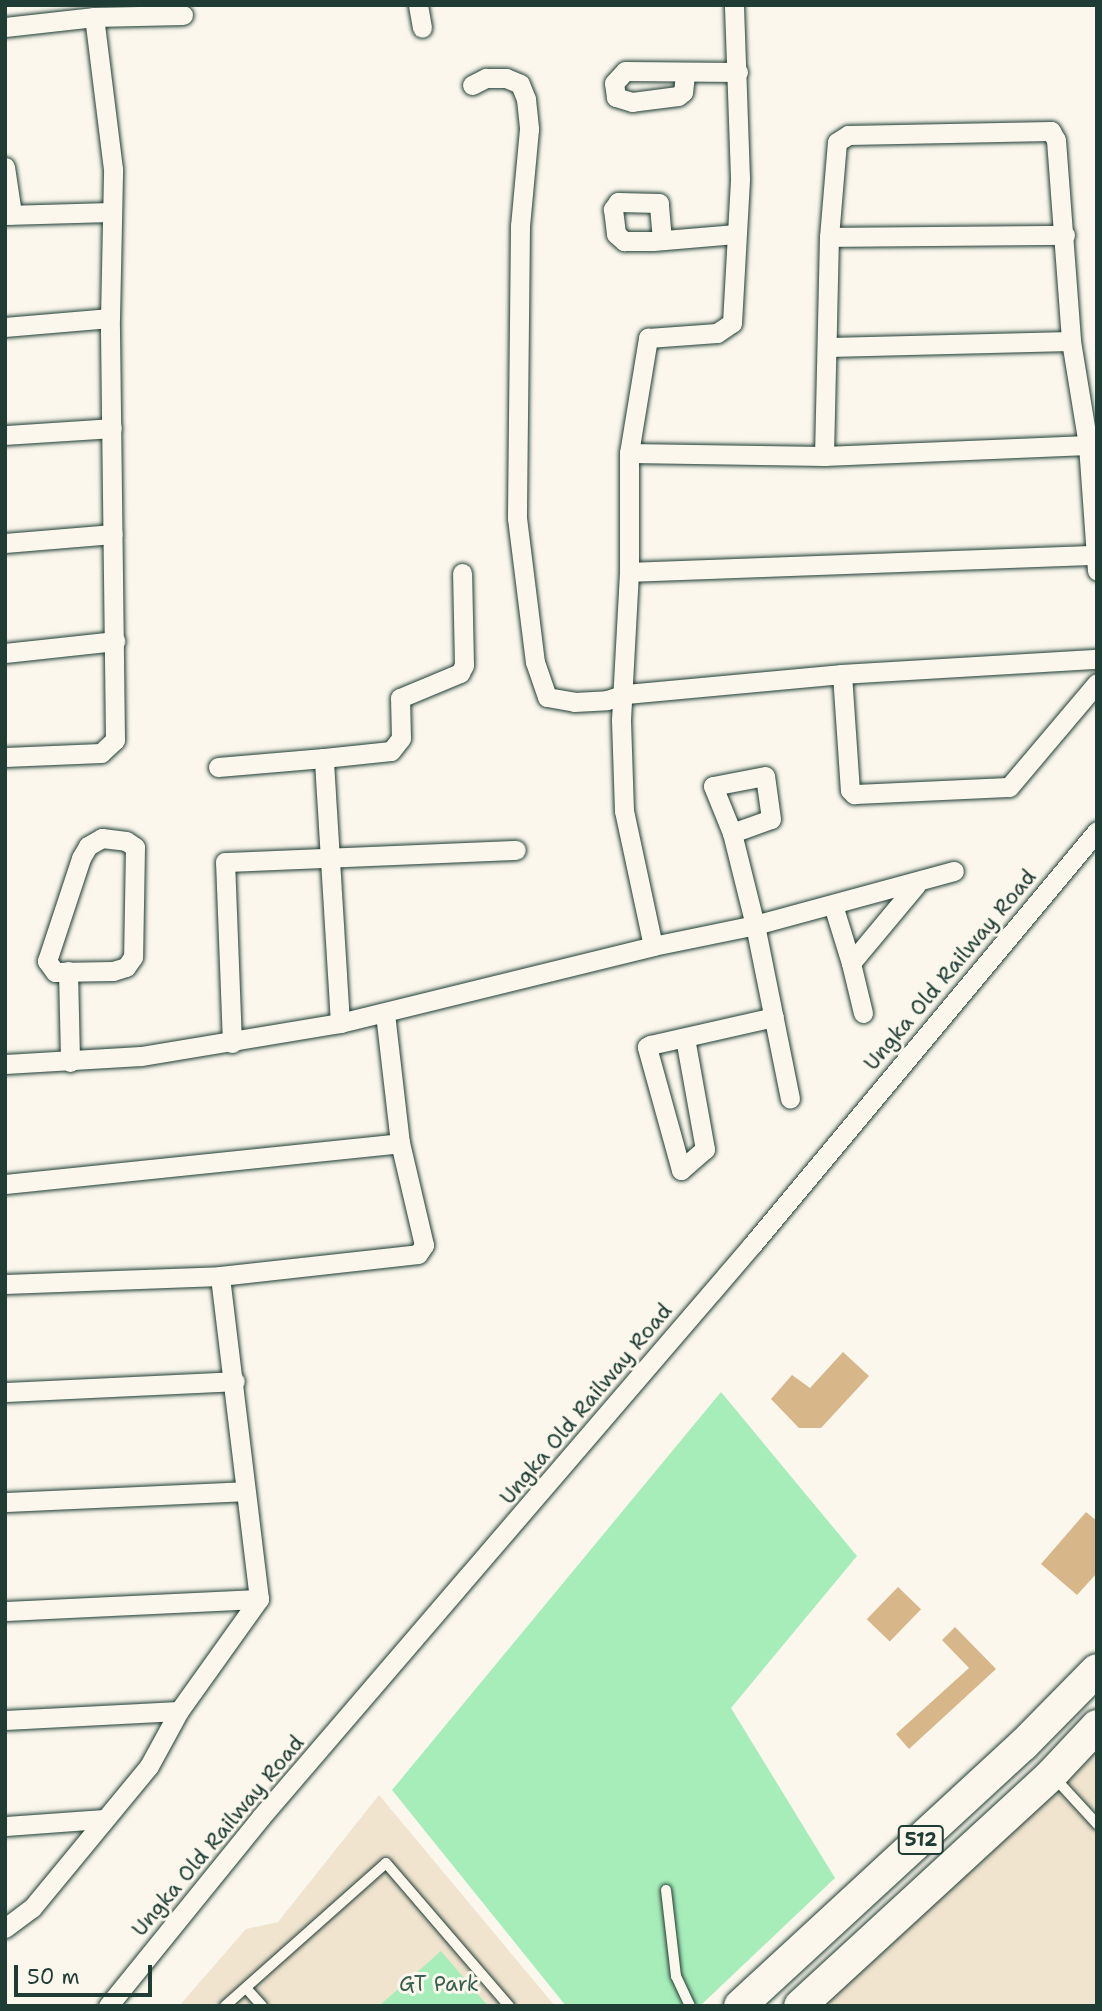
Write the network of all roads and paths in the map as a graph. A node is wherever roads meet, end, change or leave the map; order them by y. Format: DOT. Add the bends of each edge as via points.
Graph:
graph roads {
  1 [pos="418,5"];
  2 [pos="734,5"];
  3 [pos="140,11"];
  4 [pos="183,15"];
  5 [pos="94,17"];
  6 [pos="5,27"];
  7 [pos="422,28"];
  8 [pos="738,72"];
  9 [pos="685,74"];
  10 [pos="472,85"];
  11 [pos="5,167"];
  12 [pos="111,212"];
  13 [pos="9,214"];
  14 [pos="736,234"];
  15 [pos="1065,235"];
  16 [pos="829,237"];
  17 [pos="662,240"];
  18 [pos="110,318"];
  19 [pos="5,327"];
  20 [pos="1071,341"];
  21 [pos="828,347"];
  22 [pos="112,428"];
  23 [pos="5,435"];
  24 [pos="1090,439"];
  25 [pos="629,453"];
  26 [pos="824,456"];
  27 [pos="113,534"];
  28 [pos="5,542"];
  29 [pos="1096,563"];
  30 [pos="629,572"];
  31 [pos="462,573"];
  32 [pos="115,641"];
  33 [pos="5,653"];
  34 [pos="1097,659"];
  35 [pos="842,674"];
  36 [pos="1097,683"];
  37 [pos="626,694"];
  38 [pos="5,757"];
  39 [pos="324,758"];
  40 [pos="218,767"];
  41 [pos="1097,831"];
  42 [pos="733,833"];
  43 [pos="516,850"];
  44 [pos="329,857"];
  45 [pos="954,872"];
  46 [pos="916,885"];
  47 [pos="833,905"];
  48 [pos="755,925"];
  49 [pos="653,946"];
  50 [pos="851,963"];
  51 [pos="68,971"];
  52 [pos="385,1013"];
  53 [pos="863,1013"];
  54 [pos="774,1017"];
  55 [pos="340,1023"];
  56 [pos="685,1038"];
  57 [pos="232,1043"];
  58 [pos="70,1062"];
  59 [pos="5,1064"];
  60 [pos="790,1098"];
  61 [pos="400,1143"];
  62 [pos="5,1184"];
  63 [pos="220,1276"];
  64 [pos="5,1284"];
  65 [pos="235,1381"];
  66 [pos="5,1392"];
  67 [pos="245,1491"];
  68 [pos="5,1502"];
  69 [pos="259,1599"];
  70 [pos="5,1611"];
  71 [pos="1097,1670"];
  72 [pos="179,1711"];
  73 [pos="5,1720"];
  74 [pos="1097,1726"];
  75 [pos="1052,1774"];
  76 [pos="102,1819"];
  77 [pos="1097,1824"];
  78 [pos="5,1826"];
  79 [pos="666,1890"];
  80 [pos="5,1928"];
  81 [pos="246,1988"];
  82 [pos="108,2006"];
  83 [pos="225,2006"];
  84 [pos="262,2006"];
  85 [pos="509,2006"];
  86 [pos="690,2006"];
  87 [pos="740,2006"];
  88 [pos="800,2006"];
  1 -- 7 [label="street"];
  2 -- 8 [label="street"];
  3 -- 4 [label="street"];
  3 -- 5 [label="street"];
  5 -- 6 [label="street"];
  5 -- 12 [label="street" via="113,169"];
  8 -- 9 [label="street"];
  8 -- 14 [label="street"];
  10 -- 37 [label="street" via="486,78 506,78 520,84 526,99 529,129 520,226 517,518 542,692 552,700 574,702"];
  11 -- 13 [label="street"];
  12 -- 13 [label="street"];
  12 -- 18 [label="street"];
  14 -- 17 [label="street"];
  14 -- 25 [label="street" via="732,323 717,333 648,338"];
  15 -- 16 [label="street"];
  15 -- 16 [label="street" via="1056,140 1051,131 1039,127 848,135 837,142 833,154"];
  15 -- 20 [label="street"];
  16 -- 21 [label="street"];
  18 -- 19 [label="street"];
  18 -- 22 [label="street"];
  20 -- 21 [label="street"];
  20 -- 24 [label="street"];
  21 -- 26 [label="street"];
  22 -- 23 [label="street"];
  22 -- 27 [label="street"];
  24 -- 26 [label="street"];
  24 -- 29 [label="street"];
  25 -- 26 [label="street"];
  25 -- 30 [label="street"];
  27 -- 28 [label="street"];
  27 -- 32 [label="street"];
  29 -- 30 [label="street"];
  30 -- 37 [label="street"];
  31 -- 39 [label="street" via="464,665 460,673 400,698 401,738 391,751"];
  32 -- 33 [label="street"];
  32 -- 38 [label="street" via="116,740 111,749"];
  34 -- 35 [label="street"];
  35 -- 36 [label="street" via="850,790 854,794 1009,786"];
  35 -- 37 [label="street"];
  37 -- 49 [label="street" via="621,720 624,811"];
  39 -- 40 [label="street"];
  39 -- 44 [label="street"];
  41 -- 82 [label="street, Ungka Old Railway Road" via="752,1245 261,1816"];
  42 -- 48 [label="street"];
  43 -- 44 [label="street"];
  44 -- 55 [label="street"];
  44 -- 57 [label="street" via="225,862"];
  45 -- 46 [label="street"];
  46 -- 47 [label="street"];
  46 -- 50 [label="street"];
  47 -- 48 [label="street"];
  47 -- 50 [label="street"];
  48 -- 49 [label="street"];
  48 -- 54 [label="street"];
  49 -- 52 [label="street"];
  50 -- 53 [label="street"];
  51 -- 51 [label="street" via="113,971 126,967 133,957 138,858 135,847 126,841 102,838 88,846 81,858 47,961 55,972"];
  51 -- 58 [label="street"];
  52 -- 55 [label="street"];
  52 -- 61 [label="street"];
  54 -- 56 [label="street"];
  54 -- 60 [label="street"];
  55 -- 57 [label="street"];
  56 -- 56 [label="street" via="645,1050 684,1171 705,1149"];
  57 -- 58 [label="street"];
  58 -- 59 [label="street"];
  61 -- 62 [label="street"];
  61 -- 63 [label="street" via="424,1245 418,1254"];
  63 -- 64 [label="street"];
  63 -- 65 [label="street"];
  65 -- 66 [label="street"];
  65 -- 67 [label="street"];
  67 -- 68 [label="street"];
  67 -- 69 [label="street"];
  69 -- 70 [label="street"];
  69 -- 72 [label="street"];
  71 -- 87 [label="main road, 512" via="1023,1745"];
  72 -- 73 [label="street"];
  72 -- 76 [label="street" via="149,1766"];
  74 -- 75 [label="main road, 512"];
  75 -- 77 [label="lane"];
  75 -- 88 [label="main road, 512"];
  76 -- 78 [label="street"];
  76 -- 80 [label="street" via="32,1908"];
  79 -- 86 [label="lane" via="676,1976"];
  81 -- 83 [label="lane"];
  81 -- 84 [label="lane"];
  81 -- 85 [label="lane" via="386,1863"];
}
